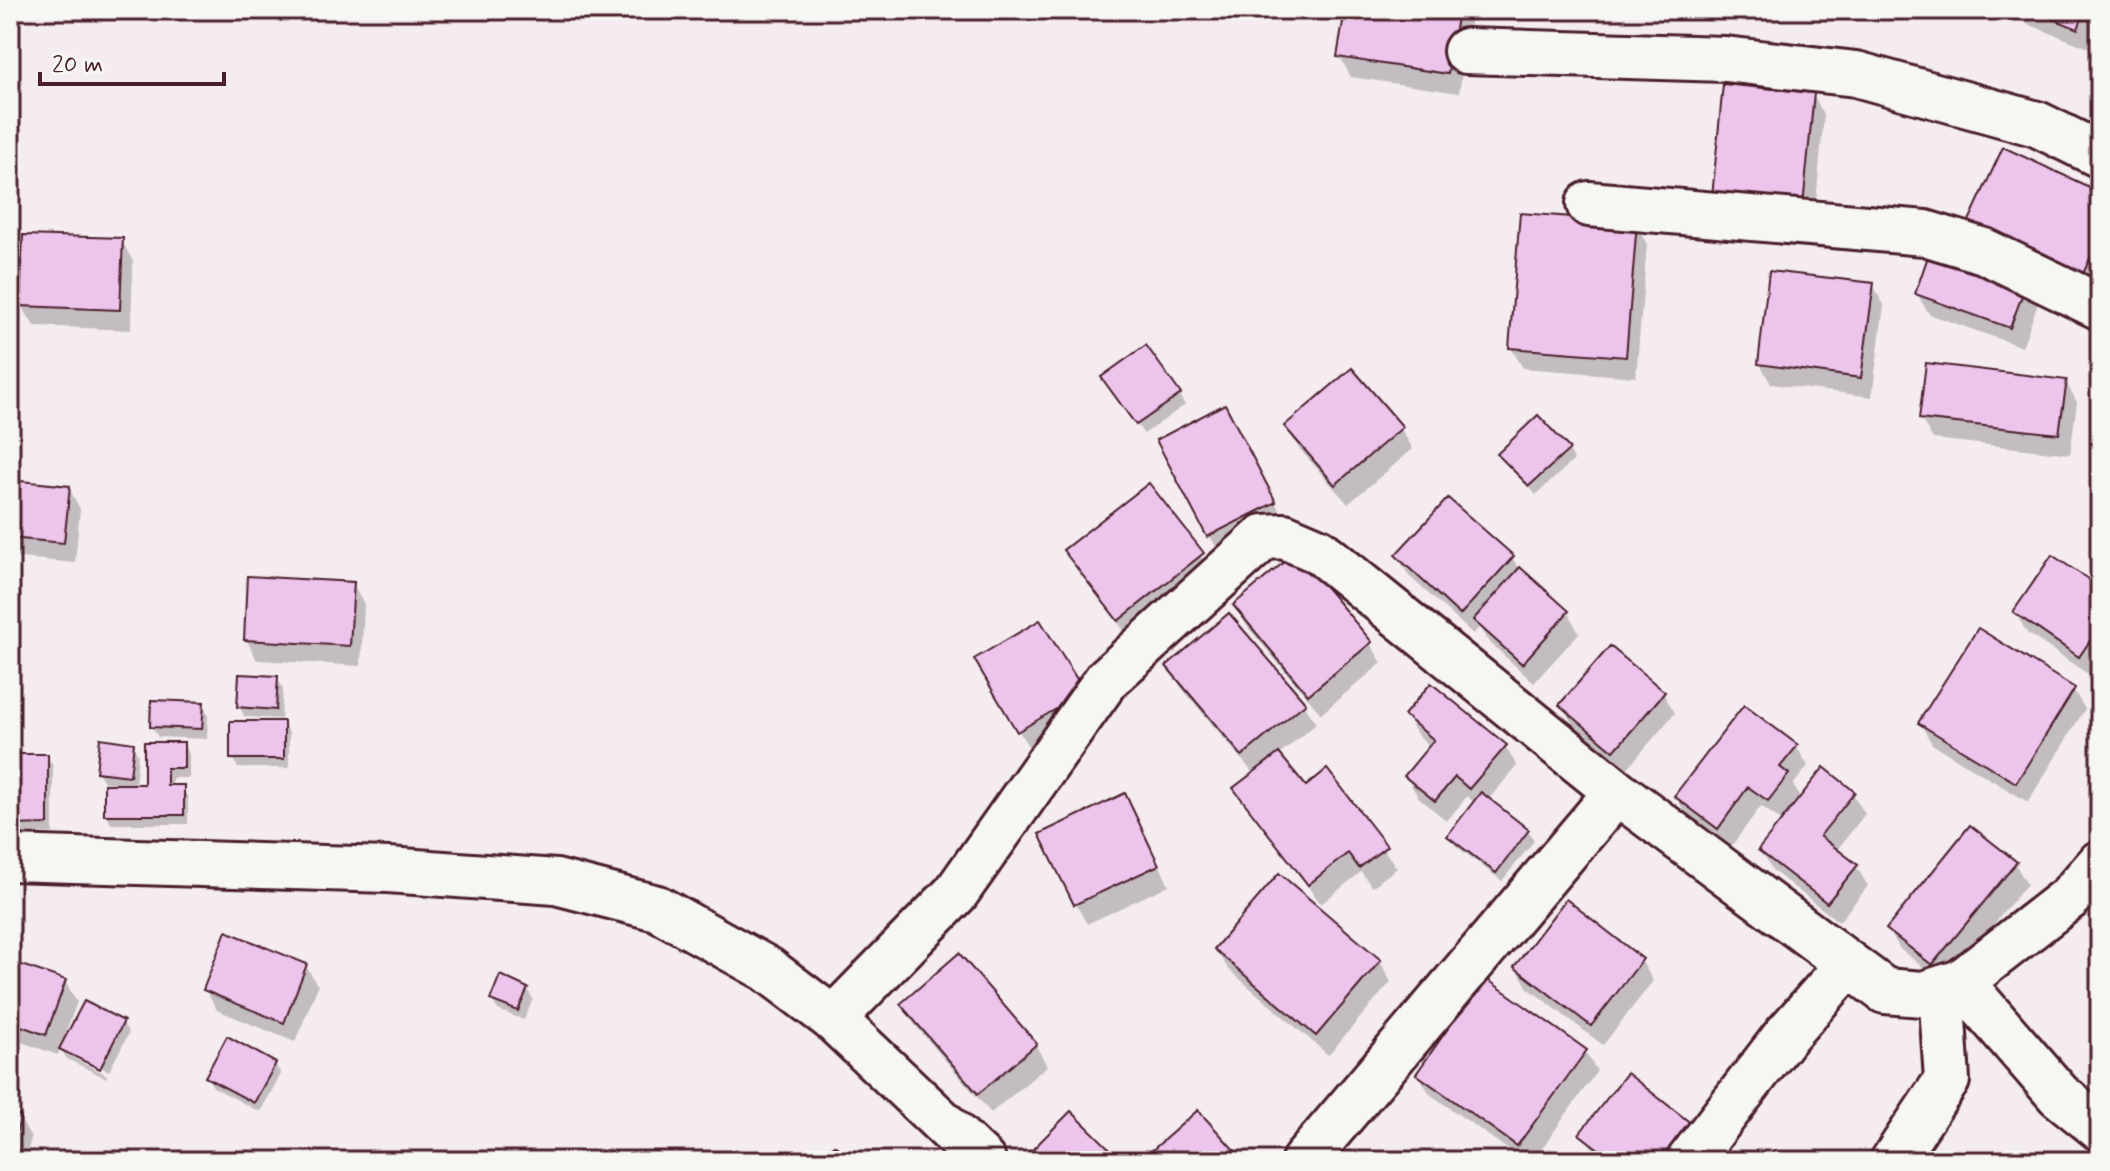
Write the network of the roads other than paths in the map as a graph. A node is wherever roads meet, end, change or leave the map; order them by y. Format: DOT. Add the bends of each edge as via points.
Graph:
graph roads {
  1 [pos="1466,51"];
  2 [pos="2100,155"];
  3 [pos="1589,204"];
  4 [pos="2100,307"];
  5 [pos="1617,792"];
  6 [pos="10,858"];
  7 [pos="2100,863"];
  8 [pos="1848,965"];
  9 [pos="1951,986"];
  10 [pos="833,1019"];
  11 [pos="2100,1128"];
  12 [pos="983,1161"];
  13 [pos="1304,1161"];
  14 [pos="1689,1161"];
  15 [pos="1893,1161"];
  1 -- 2 [label="street" via="1725,59 1856,74 2037,124"];
  3 -- 4 [label="street" via="1925,233 1984,251"];
  5 -- 8 [label="street"];
  5 -- 10 [label="street" via="1319,551 1284,536 1264,537 1107,679 956,893"];
  5 -- 13 [label="street"];
  6 -- 10 [label="street" via="388,870 556,882 657,908 767,969"];
  7 -- 9 [label="street" via="2070,897"];
  8 -- 9 [label="street" via="1885,991 1923,994"];
  8 -- 14 [label="street" via="1786,1035"];
  9 -- 11 [label="street" via="2059,1095"];
  9 -- 15 [label="street" via="1947,1080"];
  10 -- 12 [label="street"];
}
